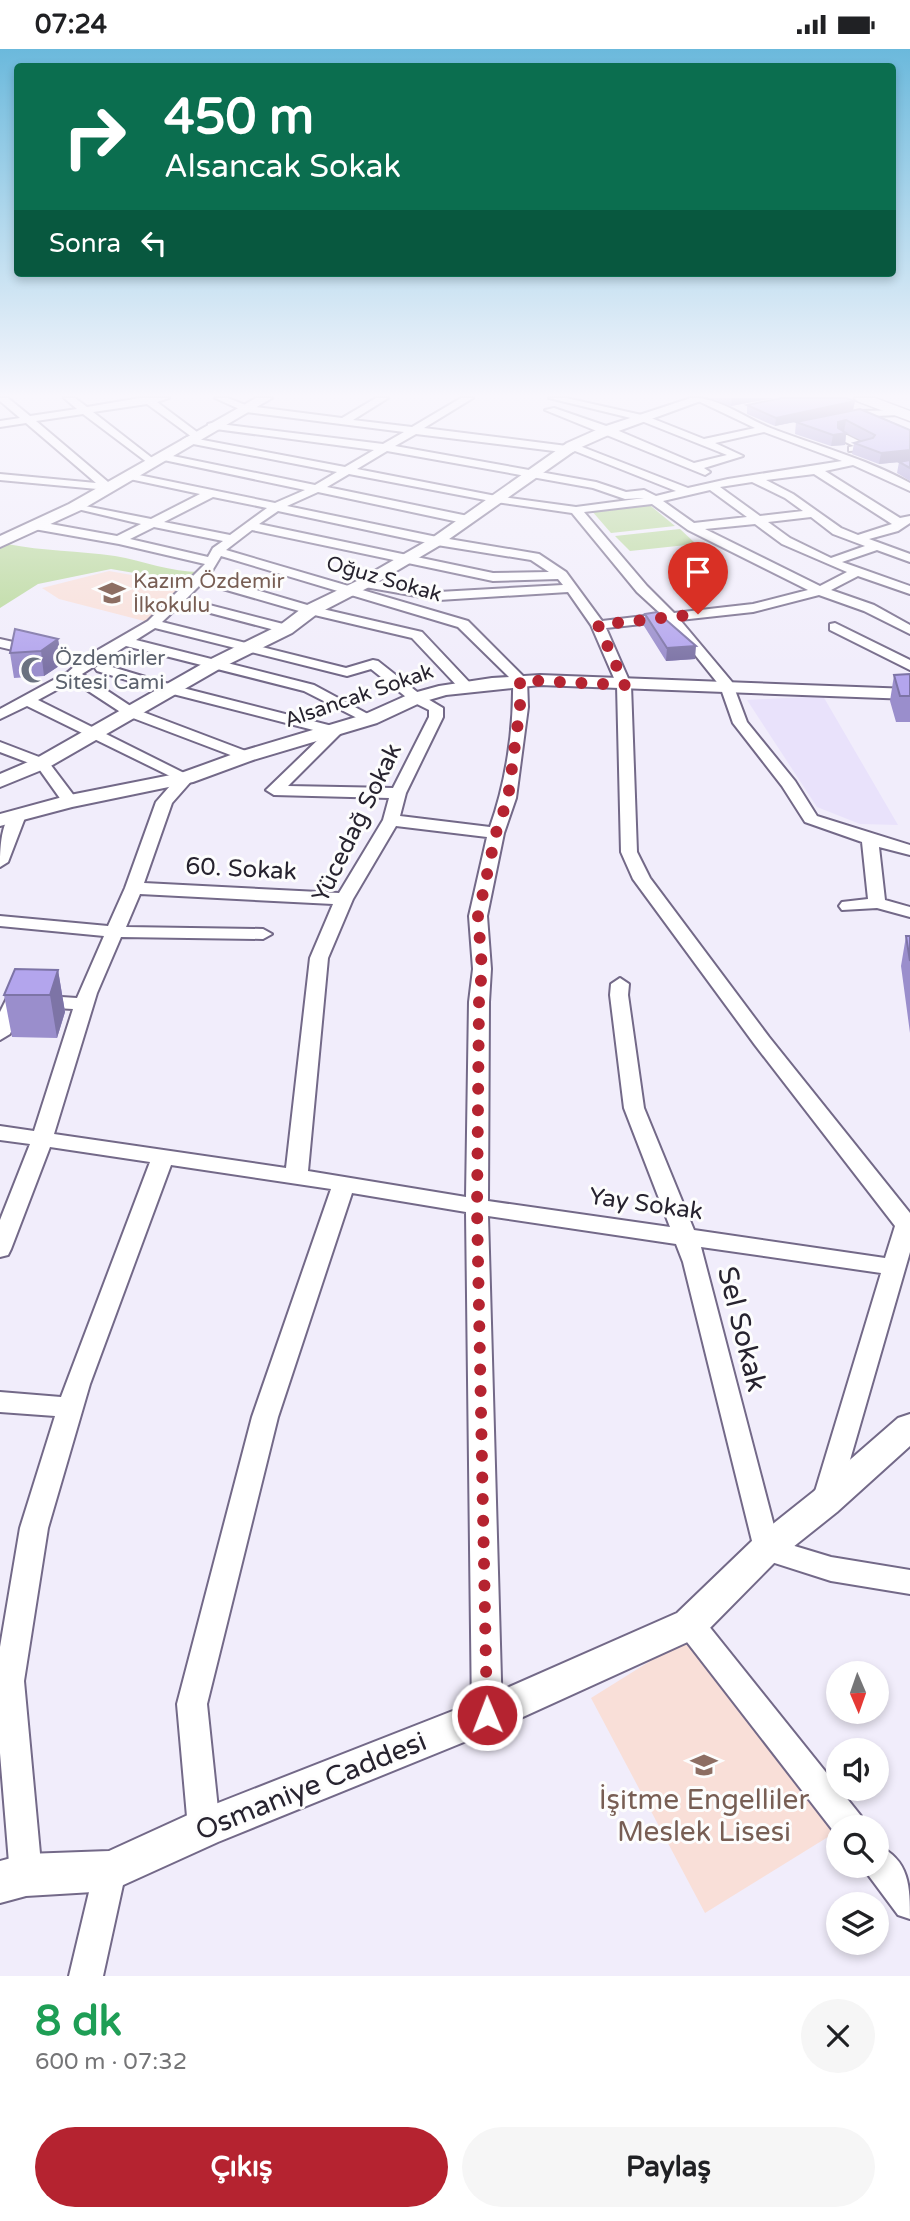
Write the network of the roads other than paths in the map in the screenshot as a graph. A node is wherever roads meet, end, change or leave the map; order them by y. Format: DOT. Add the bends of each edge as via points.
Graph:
graph roads {
  1 [pos="106,488"];
  2 [pos="187,488"];
  3 [pos="221,488"];
  4 [pos="311,488"];
  5 [pos="437,488"];
  6 [pos="512,488"];
  7 [pos="604,488"];
  8 [pos="676,488"];
  9 [pos="708,488"];
  10 [pos="714,488"];
  11 [pos="773,488"];
  12 [pos="847,488"];
  13 [pos="316,489"];
  14 [pos="687,492"];
  15 [pos="212,493"];
  16 [pos="496,499"];
  17 [pos="655,500"];
  18 [pos="278,506"];
  19 [pos="75,507"];
  20 [pos="576,510"];
  21 [pos="810,514"];
  22 [pos="468,520"];
  23 [pos="760,521"];
  24 [pos="904,521"];
  25 [pos="156,522"];
  26 [pos="34,525"];
  27 [pos="250,526"];
  28 [pos="692,527"];
  29 [pos="231,539"];
  30 [pos="855,539"];
  31 [pos="119,540"];
  32 [pos="437,541"];
  33 [pos="0,542"];
  34 [pos="873,547"];
  35 [pos="214,556"];
  36 [pos="404,558"];
  37 [pos="910,558"];
  38 [pos="830,562"];
  39 [pos="857,572"];
  40 [pos="562,575"];
  41 [pos="200,578"];
  42 [pos="365,583"];
  43 [pos="572,588"];
  44 [pos="349,590"];
  45 [pos="910,590"];
  46 [pos="820,591"];
  47 [pos="176,600"];
  48 [pos="311,610"];
  49 [pos="671,617"];
  50 [pos="153,624"];
  51 [pos="598,625"];
  52 [pos="835,627"];
  53 [pos="286,629"];
  54 [pos="910,629"];
  55 [pos="124,641"];
  56 [pos="0,643"];
  57 [pos="251,649"];
  58 [pos="86,663"];
  59 [pos="215,664"];
  60 [pos="910,666"];
  61 [pos="102,668"];
  62 [pos="73,675"];
  63 [pos="520,680"];
  64 [pos="625,685"];
  65 [pos="727,685"];
  66 [pos="466,687"];
  67 [pos="174,690"];
  68 [pos="910,694"];
  69 [pos="416,698"];
  70 [pos="27,700"];
  71 [pos="130,712"];
  72 [pos="0,715"];
  73 [pos="370,719"];
  74 [pos="335,730"];
  75 [pos="97,733"];
  76 [pos="0,747"];
  77 [pos="246,756"];
  78 [pos="42,764"];
  79 [pos="186,778"];
  80 [pos="0,781"];
  81 [pos="398,793"];
  82 [pos="70,801"];
  83 [pos="9,818"];
  84 [pos="391,820"];
  85 [pos="496,833"];
  86 [pos="870,839"];
  87 [pos="910,850"];
  88 [pos="0,862"];
  89 [pos="134,888"];
  90 [pos="344,899"];
  91 [pos="877,903"];
  92 [pos="848,906"];
  93 [pos="910,912"];
  94 [pos="0,921"];
  95 [pos="116,932"];
  96 [pos="263,934"];
  97 [pos="620,984"];
  98 [pos="84,1004"];
  99 [pos="0,1034"];
  100 [pos="0,1133"];
  101 [pos="42,1140"];
  102 [pos="163,1157"];
  103 [pos="296,1178"];
  104 [pos="344,1184"];
  105 [pos="477,1209"];
  106 [pos="908,1224"];
  107 [pos="685,1235"];
  108 [pos="0,1249"];
  109 [pos="894,1267"];
  110 [pos="0,1402"];
  111 [pos="71,1408"];
  112 [pos="910,1426"];
  113 [pos="825,1502"];
  114 [pos="766,1549"];
  115 [pos="910,1582"];
  116 [pos="690,1624"];
  117 [pos="487,1715"];
  118 [pos="841,1815"];
  119 [pos="204,1828"];
  120 [pos="110,1871"];
  121 [pos="889,1876"];
  122 [pos="13,1879"];
  123 [pos="910,1903"];
  124 [pos="86,1976"];
  1 -- 19 [label="main road"];
  2 -- 15 [label="street"];
  3 -- 15 [label="street"];
  4 -- 13 [label="street"];
  5 -- 16 [label="street"];
  6 -- 16 [label="street"];
  7 -- 17 [label="street" via="625,496 644,493"];
  8 -- 14 [label="street"];
  9 -- 14 [label="street"];
  10 -- 23 [label="street"];
  11 -- 21 [label="street"];
  12 -- 24 [label="street"];
  13 -- 18 [label="street"];
  13 -- 22 [label="street"];
  14 -- 17 [label="street"];
  15 -- 18 [label="street"];
  15 -- 25 [label="street"];
  16 -- 20 [label="street"];
  16 -- 22 [label="street"];
  17 -- 20 [label="street"];
  17 -- 28 [label="street"];
  18 -- 27 [label="street"];
  18 -- 32 [label="street"];
  19 -- 25 [label="street"];
  19 -- 26 [label="main road"];
  20 -- 49 [label="street"];
  21 -- 23 [label="street"];
  21 -- 30 [label="street"];
  22 -- 32 [label="street"];
  23 -- 28 [label="street"];
  23 -- 38 [label="street" via="786,541"];
  24 -- 30 [label="street"];
  25 -- 29 [label="street"];
  25 -- 31 [label="street"];
  26 -- 31 [label="street, Oğuz Sokak"];
  26 -- 33 [label="main road"];
  27 -- 29 [label="street"];
  27 -- 36 [label="street"];
  28 -- 46 [label="street"];
  29 -- 35 [label="street"];
  30 -- 34 [label="street"];
  31 -- 35 [label="street, Oğuz Sokak"];
  32 -- 36 [label="street"];
  32 -- 40 [label="street" via="535,557"];
  34 -- 37 [label="street"];
  34 -- 38 [label="street"];
  35 -- 41 [label="street"];
  35 -- 44 [label="street, Oğuz Sokak"];
  36 -- 40 [label="street" via="493,577"];
  36 -- 42 [label="street"];
  38 -- 39 [label="street"];
  39 -- 45 [label="street"];
  39 -- 46 [label="street"];
  40 -- 43 [label="street"];
  41 -- 47 [label="street"];
  41 -- 48 [label="street"];
  42 -- 43 [label="street" via="439,596"];
  42 -- 44 [label="street"];
  43 -- 51 [label="street"];
  44 -- 48 [label="street"];
  44 -- 63 [label="street, Oğuz Sokak" via="463,624"];
  46 -- 49 [label="street" via="752,608"];
  46 -- 54 [label="street"];
  47 -- 50 [label="street"];
  47 -- 53 [label="street"];
  48 -- 53 [label="street"];
  48 -- 66 [label="street" via="417,635"];
  49 -- 51 [label="street"];
  49 -- 65 [label="street"];
  50 -- 55 [label="street"];
  50 -- 57 [label="street, Yücedağ Sokak"];
  51 -- 64 [label="street"];
  52 -- 60 [label="street"];
  53 -- 57 [label="street"];
  55 -- 58 [label="street"];
  55 -- 59 [label="street"];
  56 -- 58 [label="street"];
  57 -- 59 [label="street"];
  57 -- 69 [label="street, Yücedağ Sokak" via="347,672 373,664"];
  58 -- 62 [label="street"];
  59 -- 67 [label="street"];
  59 -- 73 [label="street" via="309,688"];
  61 -- 67 [label="street"];
  62 -- 70 [label="street"];
  62 -- 71 [label="street"];
  63 -- 64 [label="street, Alsancak Sokak"];
  63 -- 66 [label="street, Alsancak Sokak"];
  63 -- 85 [label="street" via="508,798"];
  64 -- 65 [label="street, Alsancak Sokak"];
  64 -- 106 [label="street" via="629,852 642,879 762,1041"];
  65 -- 68 [label="street, Alsancak Sokak"];
  65 -- 86 [label="street" via="740,723 811,819"];
  66 -- 69 [label="street, Alsancak Sokak"];
  67 -- 71 [label="street"];
  67 -- 74 [label="street"];
  69 -- 73 [label="street, Alsancak Sokak"];
  69 -- 81 [label="street, Yücedağ Sokak" via="436,708 436,717"];
  70 -- 72 [label="street"];
  70 -- 75 [label="street"];
  71 -- 75 [label="street"];
  71 -- 77 [label="street"];
  73 -- 74 [label="street, Alsancak Sokak"];
  74 -- 77 [label="street, Alsancak Sokak"];
  74 -- 81 [label="street" via="274,790"];
  75 -- 78 [label="street"];
  75 -- 79 [label="street"];
  76 -- 78 [label="street"];
  77 -- 79 [label="street, Alsancak Sokak"];
  78 -- 80 [label="street"];
  78 -- 82 [label="street"];
  79 -- 82 [label="street, Alsancak Sokak"];
  79 -- 89 [label="street" via="164,802"];
  81 -- 84 [label="street, Yücedağ Sokak"];
  82 -- 83 [label="street, Alsancak Sokak"];
  83 -- 88 [label="street"];
  84 -- 85 [label="street"];
  84 -- 90 [label="street, Yücedağ Sokak"];
  85 -- 105 [label="street" via="478,916 482,969"];
  86 -- 87 [label="street"];
  86 -- 91 [label="street"];
  89 -- 90 [label="street, 60. Sokak"];
  89 -- 95 [label="street"];
  90 -- 103 [label="street, Yücedağ Sokak" via="319,958"];
  91 -- 92 [label="street"];
  91 -- 93 [label="street"];
  94 -- 95 [label="street"];
  95 -- 96 [label="street"];
  95 -- 98 [label="street"];
  97 -- 107 [label="street, Sel Sokak" via="634,1108"];
  98 -- 99 [label="street" via="15,1000"];
  98 -- 101 [label="street"];
  100 -- 101 [label="street, Yay Sokak"];
  101 -- 102 [label="street, Yay Sokak"];
  101 -- 108 [label="street"];
  102 -- 103 [label="street, Yay Sokak"];
  102 -- 111 [label="street"];
  103 -- 104 [label="street, Yay Sokak"];
  104 -- 105 [label="street, Yay Sokak"];
  104 -- 119 [label="street" via="265,1417 192,1704"];
  105 -- 107 [label="street, Yay Sokak"];
  105 -- 117 [label="street"];
  106 -- 109 [label="street"];
  107 -- 109 [label="street, Yay Sokak"];
  107 -- 114 [label="street, Sel Sokak"];
  109 -- 113 [label="street"];
  110 -- 111 [label="street"];
  111 -- 122 [label="street" via="34,1528 9,1681"];
  112 -- 113 [label="street, Osmaniye Caddesi"];
  113 -- 114 [label="street, Osmaniye Caddesi"];
  114 -- 115 [label="street" via="831,1569"];
  114 -- 116 [label="street, Osmaniye Caddesi"];
  116 -- 117 [label="street, Osmaniye Caddesi"];
  116 -- 118 [label="street"];
  117 -- 119 [label="street, Osmaniye Caddesi"];
  119 -- 120 [label="street, Osmaniye Caddesi"];
  120 -- 122 [label="street, Osmaniye Caddesi"];
  120 -- 124 [label="street"];
  121 -- 123 [label="street"];
}
